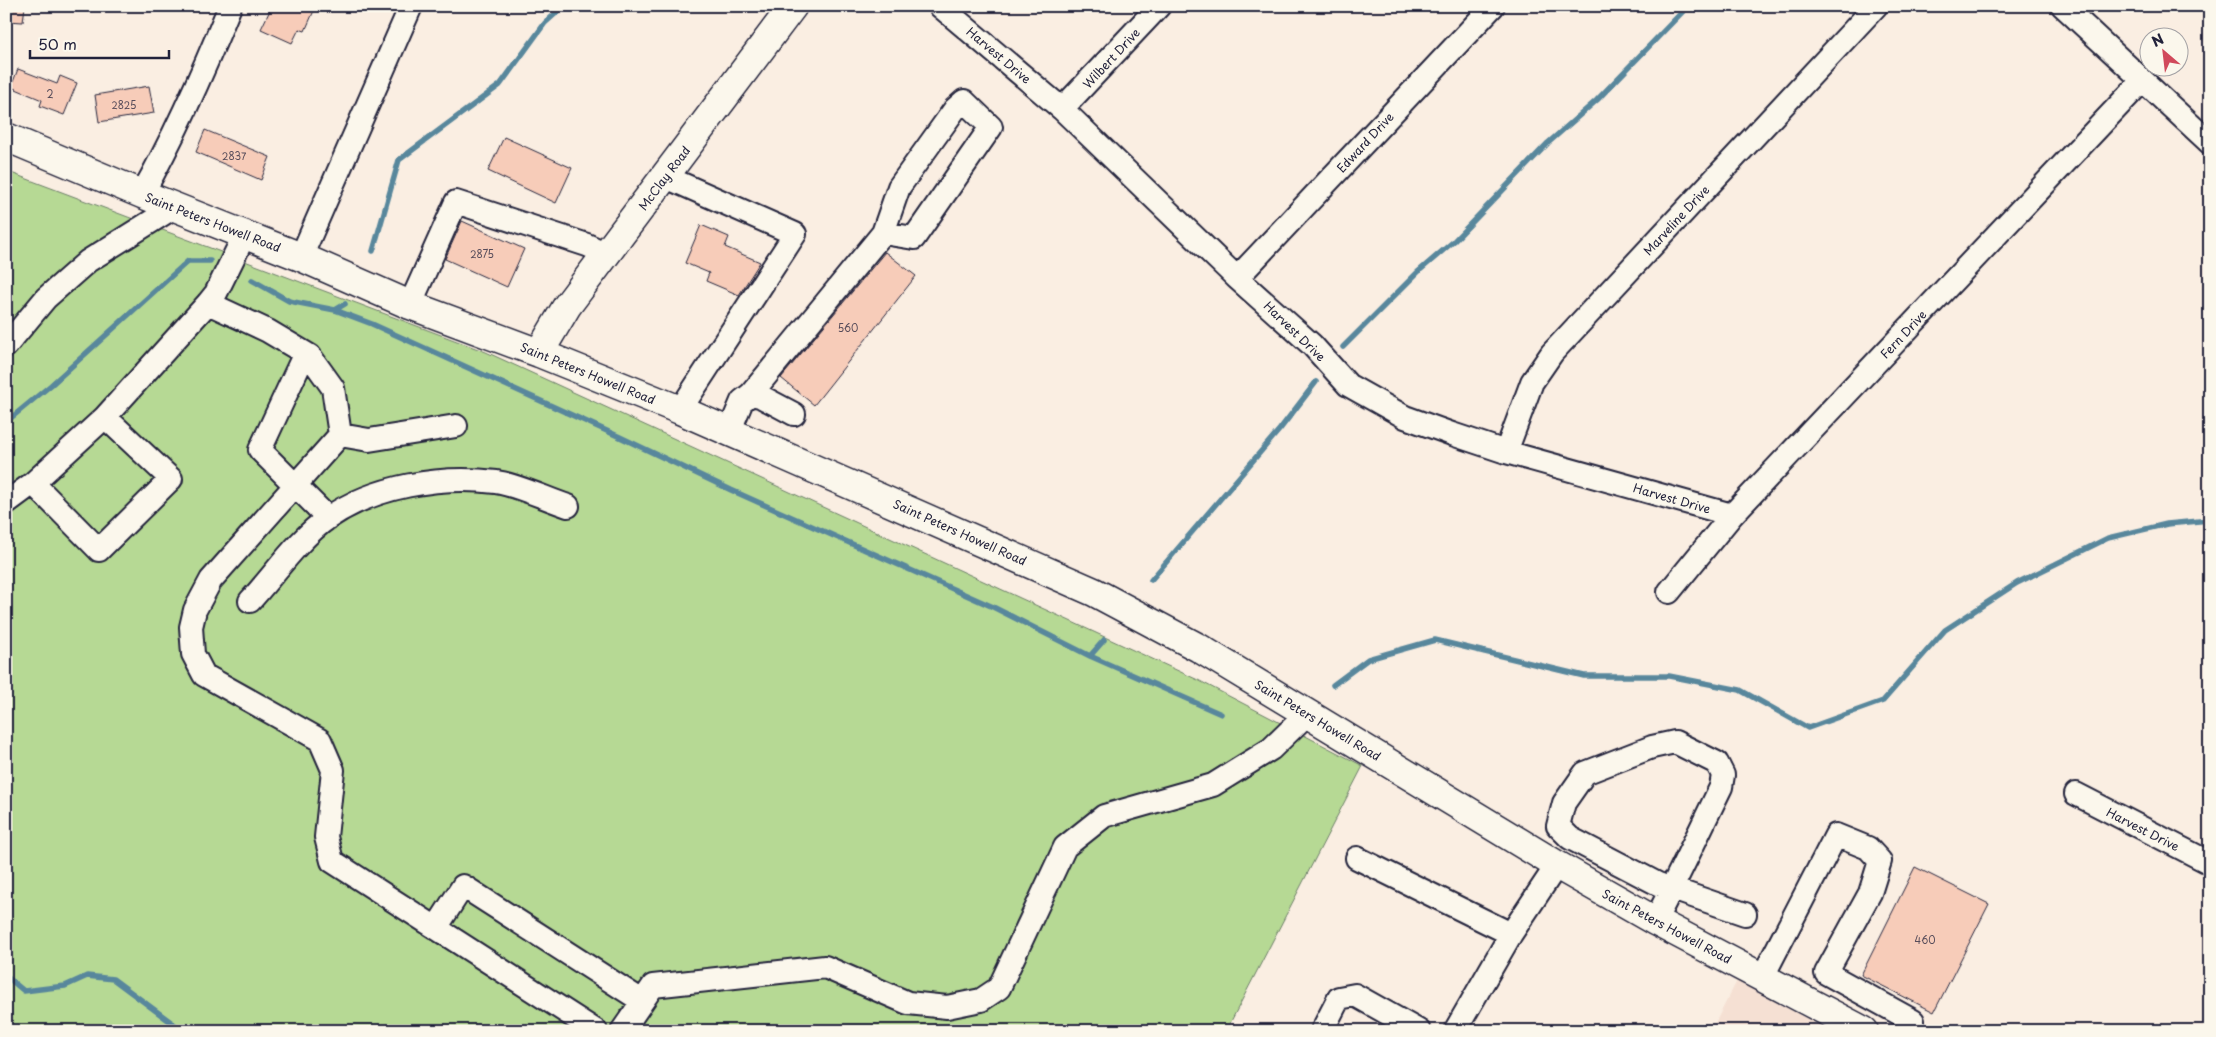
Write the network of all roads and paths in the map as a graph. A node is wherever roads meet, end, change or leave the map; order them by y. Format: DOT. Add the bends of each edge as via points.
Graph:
graph roads {
  1 [pos="230,6"];
  2 [pos="411,6"];
  3 [pos="793,6"];
  4 [pos="940,6"];
  5 [pos="1159,6"];
  6 [pos="1493,6"];
  7 [pos="1876,6"];
  8 [pos="2063,6"];
  9 [pos="2142,81"];
  10 [pos="1062,109"];
  11 [pos="6,137"];
  12 [pos="2210,144"];
  13 [pos="666,177"];
  14 [pos="142,194"];
  15 [pos="176,206"];
  16 [pos="882,232"];
  17 [pos="245,234"];
  18 [pos="607,254"];
  19 [pos="301,257"];
  20 [pos="1238,278"];
  21 [pos="208,303"];
  22 [pos="410,305"];
  23 [pos="6,346"];
  24 [pos="304,353"];
  25 [pos="539,353"];
  26 [pos="751,394"];
  27 [pos="680,410"];
  28 [pos="794,414"];
  29 [pos="105,417"];
  30 [pos="456,426"];
  31 [pos="729,432"];
  32 [pos="340,435"];
  33 [pos="1506,452"];
  34 [pos="33,483"];
  35 [pos="296,486"];
  36 [pos="6,503"];
  37 [pos="568,506"];
  38 [pos="1732,515"];
  39 [pos="328,518"];
  40 [pos="1669,592"];
  41 [pos="250,601"];
  42 [pos="1307,714"];
  43 [pos="2076,794"];
  44 [pos="1358,858"];
  45 [pos="2210,862"];
  46 [pos="1557,865"];
  47 [pos="1672,888"];
  48 [pos="1745,914"];
  49 [pos="1655,921"];
  50 [pos="436,928"];
  51 [pos="1511,934"];
  52 [pos="1762,978"];
  53 [pos="642,1001"];
  54 [pos="596,1031"];
  55 [pos="622,1031"];
  56 [pos="1322,1031"];
  57 [pos="1419,1031"];
  58 [pos="1455,1031"];
  59 [pos="1864,1031"];
  60 [pos="1907,1031"];
  1 -- 14 [label="street" via="208,61"];
  2 -- 19 [label="street"];
  3 -- 13 [label="main road, McClay Road"];
  4 -- 10 [label="street, Harvest Drive"];
  5 -- 10 [label="street, Wilbert Drive"];
  6 -- 20 [label="street, Edward Drive"];
  7 -- 33 [label="street, Marveline Drive" via="1552,353 1532,382"];
  8 -- 9 [label="street"];
  9 -- 12 [label="street"];
  9 -- 38 [label="street, Fern Drive"];
  10 -- 20 [label="street, Harvest Drive"];
  11 -- 14 [label="main road, Saint Peters Howell Road"];
  13 -- 18 [label="main road, McClay Road"];
  13 -- 27 [label="street" via="795,234"];
  14 -- 15 [label="main road, Saint Peters Howell Road"];
  15 -- 17 [label="main road, Saint Peters Howell Road"];
  15 -- 23 [label="street" via="88,261 46,298"];
  16 -- 16 [label="street" via="914,238 991,127 964,101 899,187"];
  16 -- 26 [label="street"];
  17 -- 19 [label="main road, Saint Peters Howell Road"];
  17 -- 21 [label="street"];
  18 -- 22 [label="street" via="456,202"];
  18 -- 25 [label="main road, McClay Road" via="567,306"];
  19 -- 22 [label="main road, Saint Peters Howell Road"];
  20 -- 33 [label="street, Harvest Drive" via="1312,345 1348,385 1405,417"];
  21 -- 24 [label="street"];
  21 -- 29 [label="street"];
  22 -- 25 [label="main road, Saint Peters Howell Road"];
  24 -- 32 [label="street" via="310,356 333,388"];
  24 -- 35 [label="street" via="260,450"];
  25 -- 27 [label="main road, Saint Peters Howell Road"];
  26 -- 28 [label="street"];
  26 -- 31 [label="street" via="742,401"];
  27 -- 31 [label="main road, Saint Peters Howell Road"];
  29 -- 34 [label="street"];
  29 -- 34 [label="street" via="171,479 99,550"];
  30 -- 32 [label="street" via="369,440"];
  31 -- 42 [label="main road, Saint Peters Howell Road" via="1094,592 1199,648"];
  32 -- 35 [label="street"];
  33 -- 38 [label="street, Harvest Drive"];
  34 -- 36 [label="street"];
  35 -- 39 [label="street"];
  35 -- 50 [label="street" via="211,580 195,610 191,627 194,654 204,675 320,740 333,770 326,838 332,861"];
  37 -- 39 [label="street" via="497,482 458,480 388,490"];
  38 -- 40 [label="street, Fern Drive"];
  39 -- 41 [label="street" via="313,530"];
  42 -- 46 [label="main road, Saint Peters Howell Road"];
  42 -- 53 [label="street" via="1271,749 1213,785 1104,816 1065,848 999,988 981,1000 947,1007 908,1003 825,967 653,986"];
  43 -- 45 [label="street, Harvest Drive"];
  44 -- 51 [label="street"];
  46 -- 49 [label="main road, Saint Peters Howell Road"];
  46 -- 51 [label="street"];
  47 -- 47 [label="street" via="1722,787 1723,775 1717,763 1675,742 1652,747 1585,773 1564,802 1558,826 1570,838 1658,884"];
  47 -- 48 [label="street"];
  47 -- 49 [label="street"];
  49 -- 52 [label="main road, Saint Peters Howell Road"];
  50 -- 53 [label="street" via="463,886"];
  50 -- 54 [label="street"];
  51 -- 58 [label="street"];
  52 -- 59 [label="main road, Saint Peters Howell Road"];
  52 -- 60 [label="street" via="1836,835 1868,848 1880,861 1870,893 1826,973 1913,1021"];
  53 -- 55 [label="street"];
  56 -- 57 [label="street" via="1339,998 1355,995"];
}
